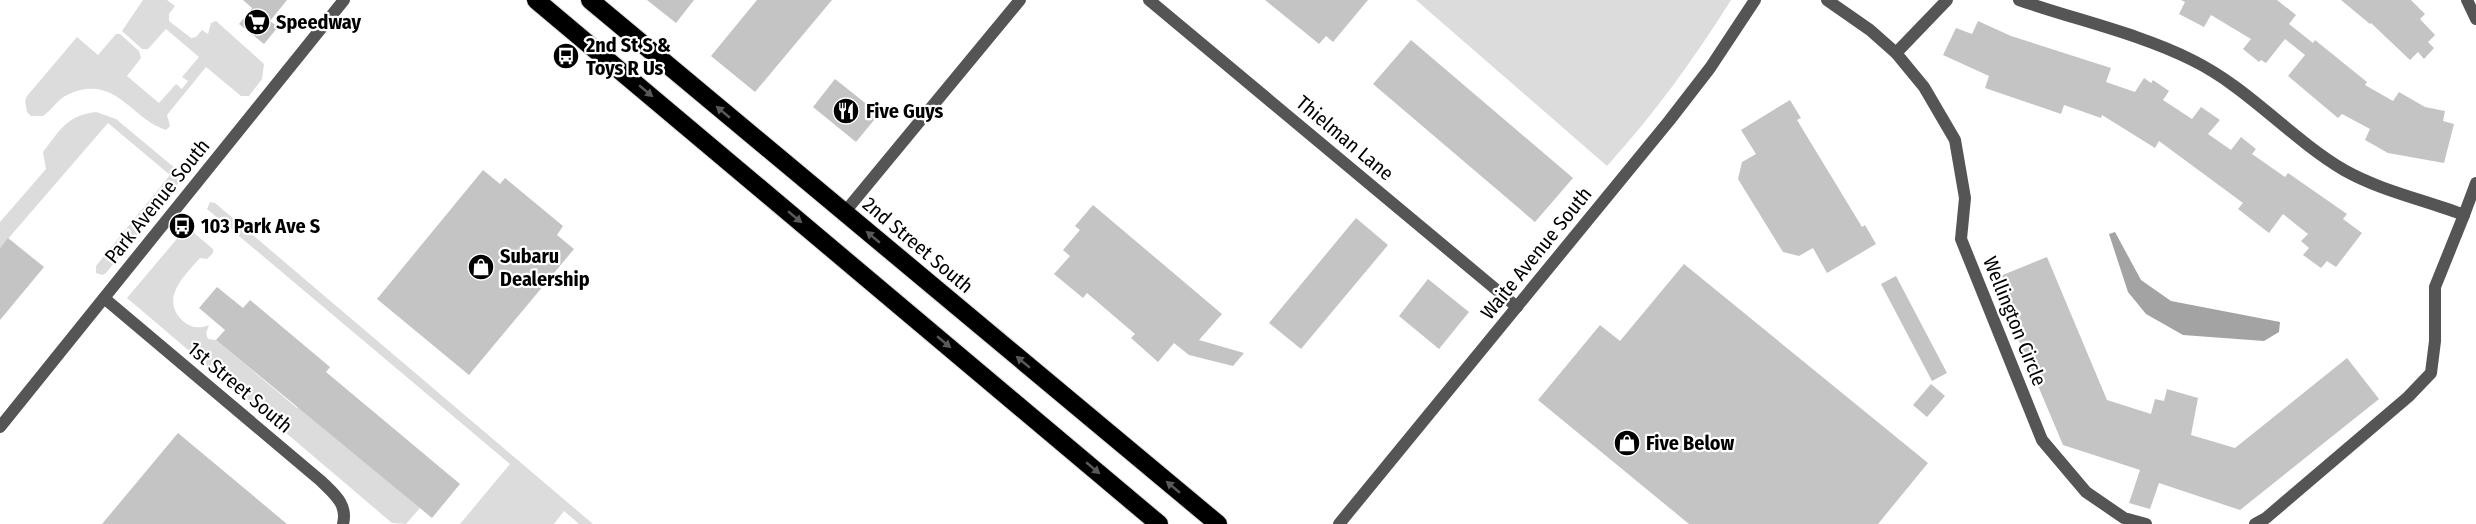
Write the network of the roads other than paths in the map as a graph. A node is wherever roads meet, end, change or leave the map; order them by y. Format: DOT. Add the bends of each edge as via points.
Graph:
graph roads {
  1 [pos="344,0"];
  2 [pos="536,0"];
  3 [pos="590,0"];
  4 [pos="1020,0"];
  5 [pos="1149,0"];
  6 [pos="1755,0"];
  7 [pos="1827,0"];
  8 [pos="1947,0"];
  9 [pos="2019,0"];
  10 [pos="2467,0"];
  11 [pos="2476,19"];
  12 [pos="1896,53"];
  13 [pos="2476,183"];
  14 [pos="844,213"];
  15 [pos="2464,215"];
  16 [pos="104,298"];
  17 [pos="1517,307"];
  18 [pos="0,427"];
  19 [pos="344,518"];
  20 [pos="1159,524"];
  21 [pos="1218,524"];
  22 [pos="1339,524"];
  23 [pos="2146,524"];
  24 [pos="2255,524"];
  1 -- 16 [label="street, Park Avenue South"];
  2 -- 20 [label="highway, one-way"];
  14 -- 3 [label="highway, 2nd Street South, one-way"];
  4 -- 14 [label="street"];
  5 -- 17 [label="street, Thielman Lane"];
  6 -- 17 [label="street, Waite Avenue South" via="1710,68"];
  7 -- 12 [label="street, Wellington Circle"];
  8 -- 12 [label="street"];
  9 -- 15 [label="street" via="2193,61 2231,84 2344,170"];
  10 -- 11 [label="street"];
  12 -- 23 [label="street, Wellington Circle" via="1924,87 1955,140 1965,198 1961,239 2042,440 2086,492 2124,519"];
  13 -- 15 [label="street"];
  21 -- 14 [label="highway, 2nd Street South, one-way"];
  15 -- 24 [label="street" via="2435,287 2431,373 2408,397"];
  16 -- 18 [label="street, Park Avenue South"];
  16 -- 19 [label="street, 1st Street South" via="321,481 342,504"];
  17 -- 22 [label="street, Waite Avenue South"];
}
